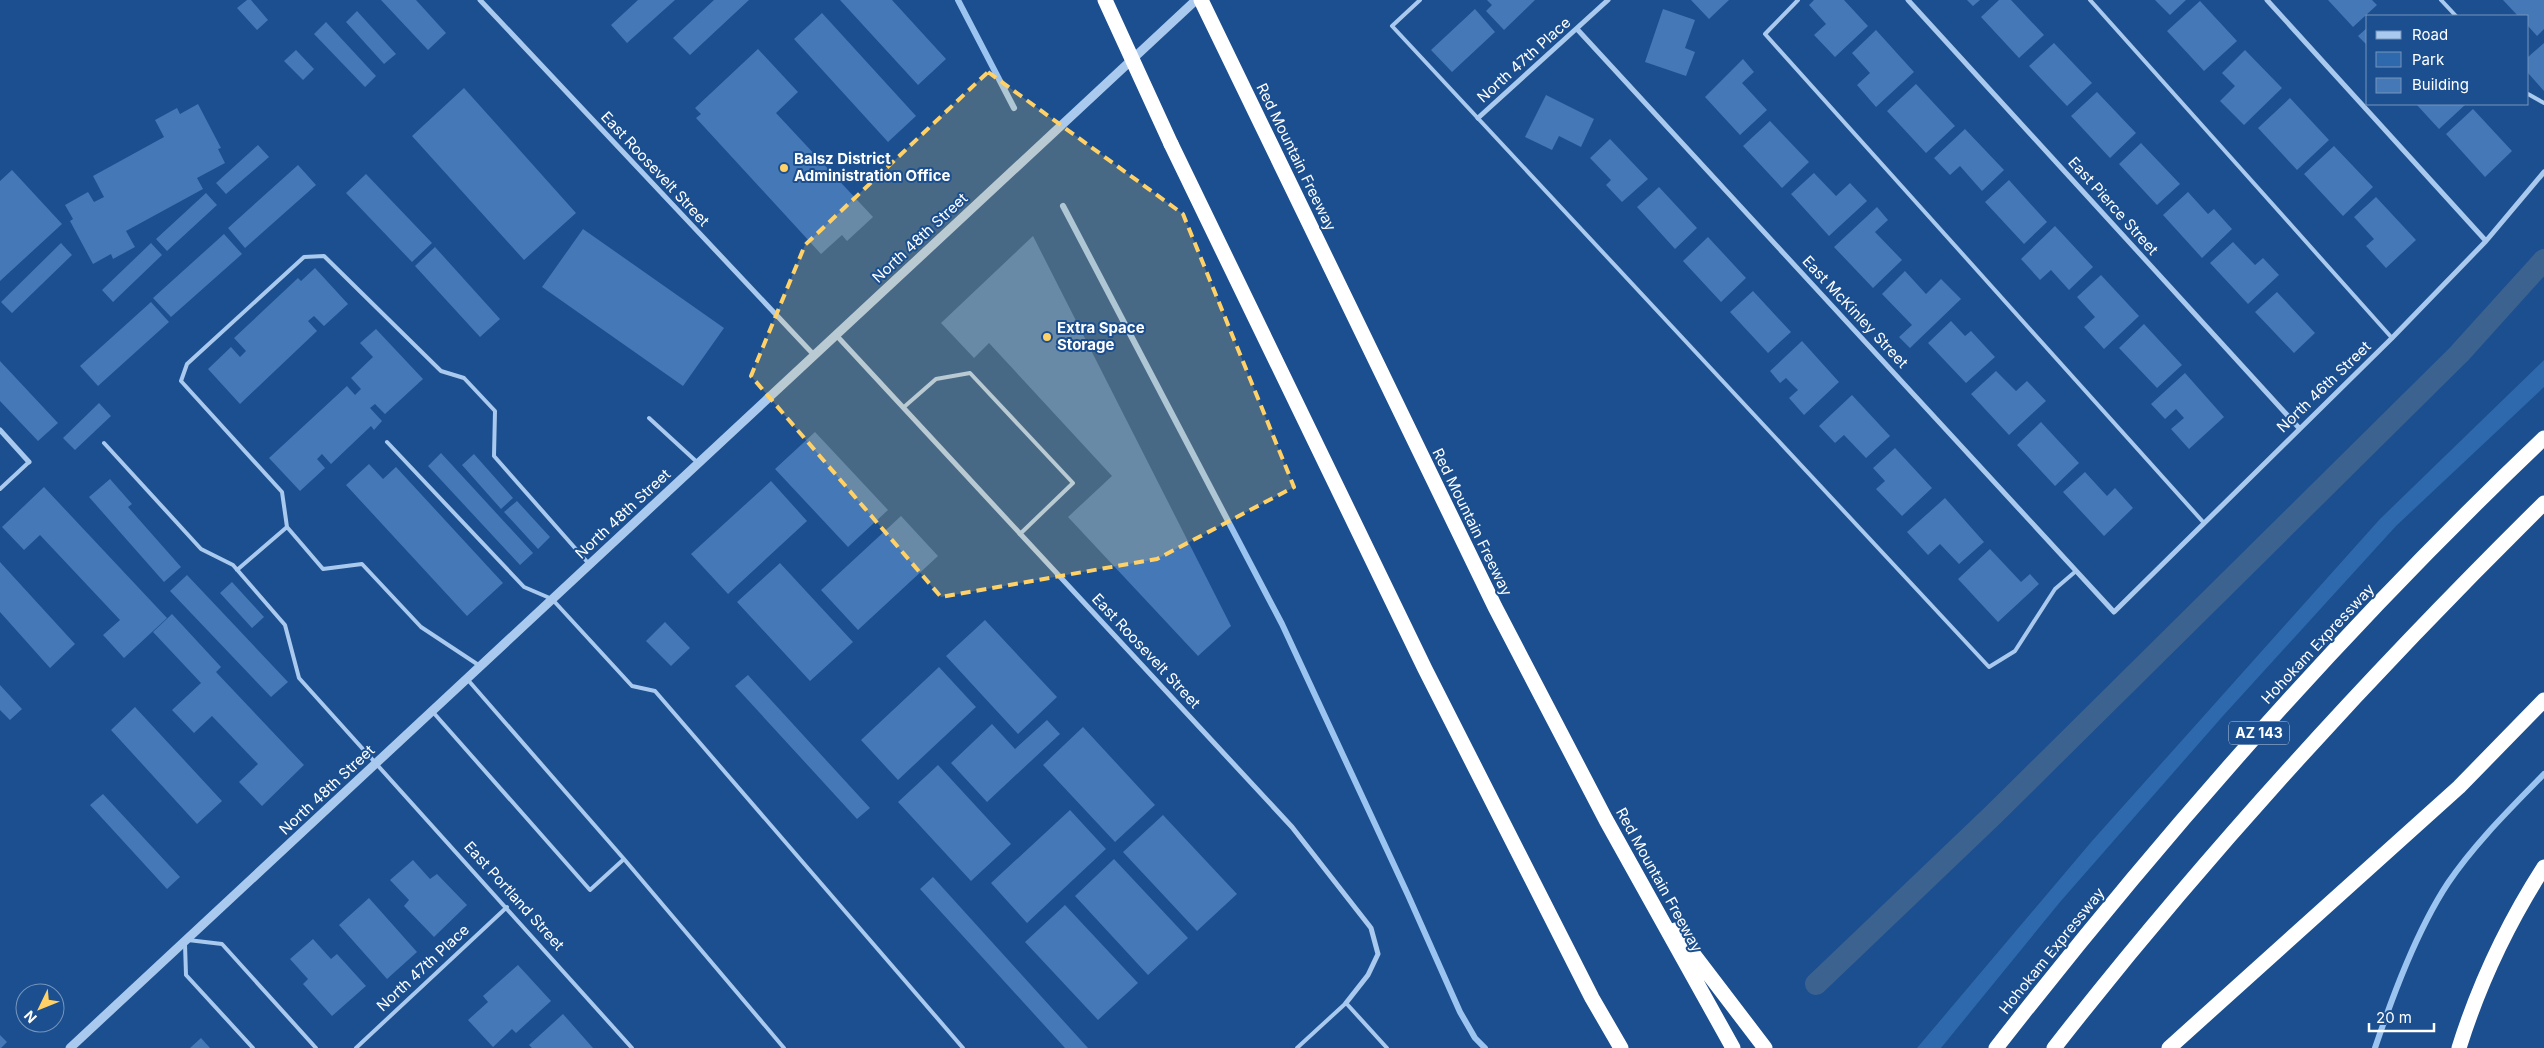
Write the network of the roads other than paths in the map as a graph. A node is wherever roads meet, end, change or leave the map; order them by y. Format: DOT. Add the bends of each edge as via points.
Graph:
graph roads {
  1 [pos="480,0"];
  2 [pos="1105,0"];
  3 [pos="1196,0"];
  4 [pos="1200,0"];
  5 [pos="1420,0"];
  6 [pos="1608,0"];
  7 [pos="1798,0"];
  8 [pos="1908,0"];
  9 [pos="2090,0"];
  10 [pos="2267,0"];
  11 [pos="2441,0"];
  12 [pos="2455,15"];
  13 [pos="1577,29"];
  14 [pos="2529,95"];
  15 [pos="2544,103"];
  16 [pos="1478,118"];
  17 [pos="2544,172"];
  18 [pos="2486,241"];
  19 [pos="836,334"];
  20 [pos="2392,338"];
  21 [pos="814,355"];
  22 [pos="904,408"];
  23 [pos="649,418"];
  24 [pos="2299,428"];
  25 [pos="0,430"];
  26 [pos="2544,438"];
  27 [pos="387,442"];
  28 [pos="104,443"];
  29 [pos="29,462"];
  30 [pos="698,463"];
  31 [pos="0,489"];
  32 [pos="2544,503"];
  33 [pos="2204,523"];
  34 [pos="287,527"];
  35 [pos="1020,534"];
  36 [pos="590,564"];
  37 [pos="237,570"];
  38 [pos="2076,571"];
  39 [pos="552,599"];
  40 [pos="2114,612"];
  41 [pos="480,666"];
  42 [pos="467,679"];
  43 [pos="2544,700"];
  44 [pos="432,711"];
  45 [pos="377,762"];
  46 [pos="624,859"];
  47 [pos="2544,867"];
  48 [pos="1643,887"];
  49 [pos="507,907"];
  50 [pos="184,940"];
  51 [pos="1346,1003"];
  52 [pos="70,1048"];
  53 [pos="253,1048"];
  54 [pos="316,1048"];
  55 [pos="356,1048"];
  56 [pos="632,1048"];
  57 [pos="784,1048"];
  58 [pos="963,1048"];
  59 [pos="1297,1048"];
  60 [pos="1387,1048"];
  61 [pos="1621,1048"];
  62 [pos="1734,1048"];
  63 [pos="1765,1048"];
  64 [pos="1996,1048"];
  65 [pos="2054,1048"];
  66 [pos="2169,1048"];
  67 [pos="2460,1048"];
  1 -- 21 [label="street, East Roosevelt Street"];
  2 -- 61 [label="highway, bridge" via="1171,144 1425,669 1592,998"];
  3 -- 19 [label="street, North 48th Street"];
  4 -- 48 [label="highway, Red Mountain Freeway" via="1472,563"];
  5 -- 16 [label="lane" via="1392,26"];
  6 -- 13 [label="street, North 47th Place"];
  7 -- 33 [label="lane" via="1765,34"];
  8 -- 24 [label="street, East Pierce Street"];
  9 -- 20 [label="lane"];
  10 -- 18 [label="street"];
  11 -- 12 [label="lane"];
  13 -- 16 [label="street, North 47th Place"];
  13 -- 38 [label="street, East McKinley Street"];
  14 -- 15 [label="lane"];
  16 -- 38 [label="lane" via="1989,667 2015,652 2055,589"];
  17 -- 18 [label="street, North 46th Street"];
  18 -- 20 [label="street, North 46th Street"];
  19 -- 21 [label="street, North 48th Street"];
  19 -- 22 [label="street, East Roosevelt Street"];
  20 -- 24 [label="street, North 46th Street"];
  21 -- 30 [label="street, North 48th Street"];
  22 -- 35 [label="street, East Roosevelt Street"];
  22 -- 35 [label="lane" via="936,379 970,373 1073,483"];
  23 -- 30 [label="lane"];
  24 -- 33 [label="street, North 46th Street"];
  25 -- 29 [label="street"];
  26 -- 64 [label="highway, Hohokam Expressway / AZ 143" via="2426,555 2267,724 2155,852"];
  27 -- 39 [label="lane" via="524,587"];
  28 -- 37 [label="lane, East Portland Street" via="201,549"];
  29 -- 31 [label="lane"];
  30 -- 36 [label="street, North 48th Street"];
  32 -- 65 [label="highway, AZ 143" via="2441,606 2298,759 2181,893"];
  33 -- 40 [label="street, North 46th Street"];
  34 -- 36 [label="lane" via="282,492 182,381 187,364 304,257 324,256 441,371 464,378 495,411 494,456"];
  34 -- 37 [label="lane"];
  34 -- 41 [label="lane" via="323,569 362,564 421,627"];
  35 -- 51 [label="street, East Roosevelt Street" via="1292,827 1371,928 1378,954 1368,975"];
  36 -- 39 [label="street, North 48th Street"];
  37 -- 45 [label="lane, East Portland Street" via="285,625 299,678"];
  38 -- 40 [label="street, East McKinley Street"];
  39 -- 41 [label="street, North 48th Street"];
  39 -- 58 [label="lane" via="632,686 655,691"];
  41 -- 42 [label="street, North 48th Street"];
  42 -- 44 [label="street, North 48th Street"];
  42 -- 46 [label="lane"];
  43 -- 66 [label="highway" via="2459,787"];
  44 -- 45 [label="street, North 48th Street"];
  44 -- 46 [label="lane" via="590,890"];
  45 -- 49 [label="lane, East Portland Street"];
  45 -- 50 [label="street, North 48th Street"];
  46 -- 57 [label="lane"];
  47 -- 67 [label="highway" via="2493,961"];
  48 -- 62 [label="highway, Red Mountain Freeway"];
  48 -- 63 [label="highway"];
  49 -- 55 [label="lane, North 47th Place"];
  49 -- 56 [label="lane, East Portland Street"];
  50 -- 52 [label="street, North 48th Street"];
  50 -- 53 [label="lane" via="186,975"];
  50 -- 54 [label="lane" via="222,944"];
  51 -- 59 [label="lane"];
  51 -- 60 [label="lane"];
}
